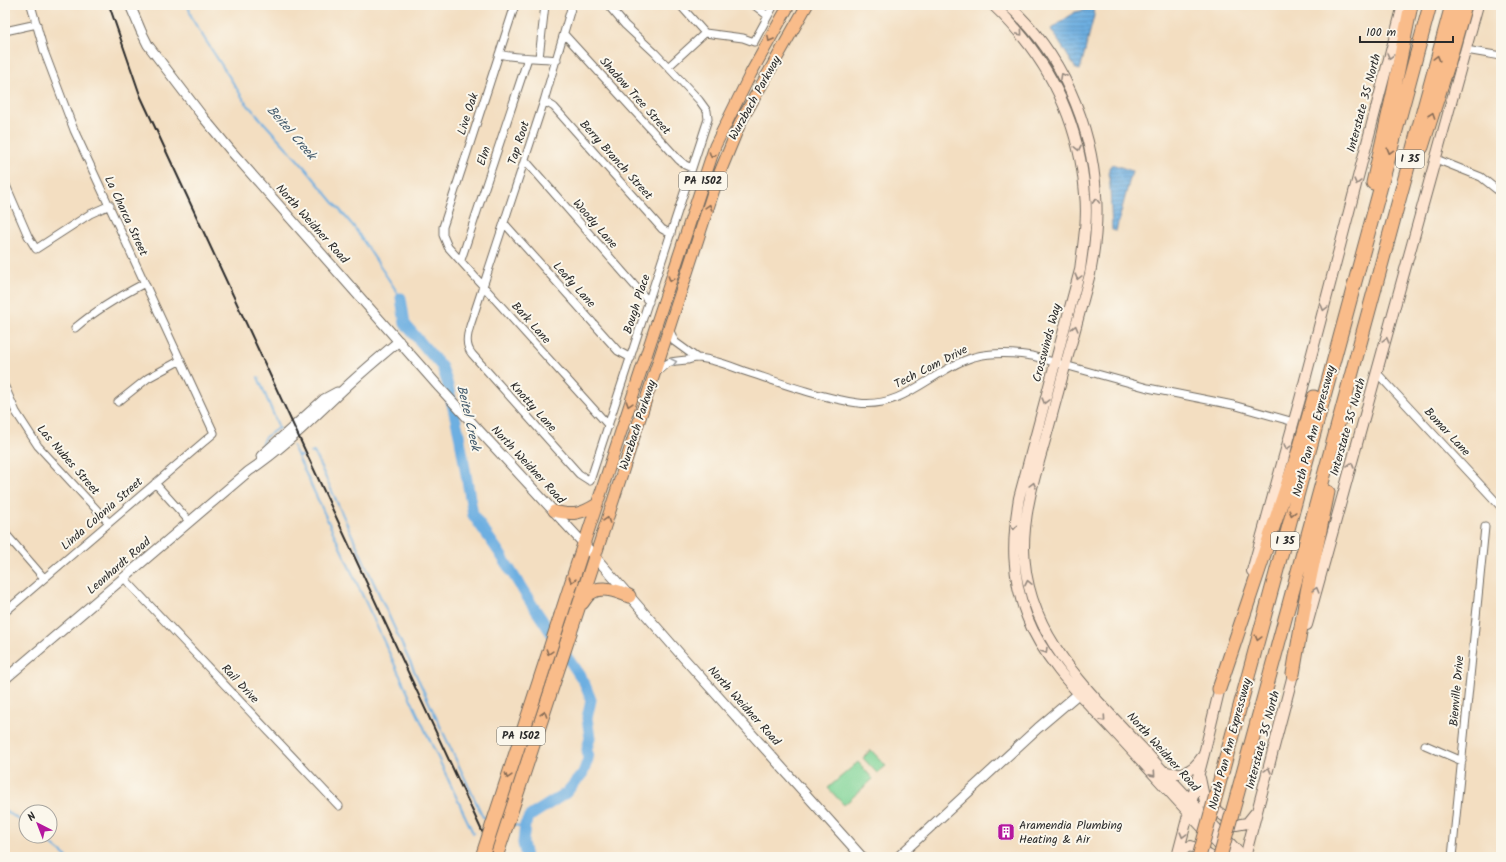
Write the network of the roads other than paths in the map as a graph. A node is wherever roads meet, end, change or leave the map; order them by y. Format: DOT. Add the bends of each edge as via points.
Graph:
graph roads {
  1 [pos="31,5"];
  2 [pos="130,5"];
  3 [pos="516,5"];
  4 [pos="545,5"];
  5 [pos="572,5"];
  6 [pos="608,5"];
  7 [pos="680,5"];
  8 [pos="754,5"];
  9 [pos="774,5"];
  10 [pos="789,5"];
  11 [pos="807,5"];
  12 [pos="1008,5"];
  13 [pos="1403,5"];
  14 [pos="1411,5"];
  15 [pos="1430,5"];
  16 [pos="1452,5"];
  17 [pos="1465,5"];
  18 [pos="1478,5"];
  19 [pos="999,7"];
  20 [pos="768,16"];
  21 [pos="36,24"];
  22 [pos="5,31"];
  23 [pos="705,33"];
  24 [pos="564,34"];
  25 [pos="1466,50"];
  26 [pos="499,54"];
  27 [pos="1501,56"];
  28 [pos="528,58"];
  29 [pos="539,58"];
  30 [pos="557,60"];
  31 [pos="668,67"];
  32 [pos="544,101"];
  33 [pos="1436,159"];
  34 [pos="525,160"];
  35 [pos="692,168"];
  36 [pos="5,183"];
  37 [pos="1501,193"];
  38 [pos="110,205"];
  39 [pos="504,223"];
  40 [pos="442,231"];
  41 [pos="671,234"];
  42 [pos="461,260"];
  43 [pos="145,282"];
  44 [pos="1354,284"];
  45 [pos="483,286"];
  46 [pos="649,302"];
  47 [pos="1346,313"];
  48 [pos="1367,318"];
  49 [pos="75,328"];
  50 [pos="669,329"];
  51 [pos="399,341"];
  52 [pos="467,341"];
  53 [pos="631,358"];
  54 [pos="697,358"];
  55 [pos="181,360"];
  56 [pos="1055,363"];
  57 [pos="1065,366"];
  58 [pos="1377,373"];
  59 [pos="654,374"];
  60 [pos="5,387"];
  61 [pos="118,402"];
  62 [pos="1294,422"];
  63 [pos="608,426"];
  64 [pos="214,433"];
  65 [pos="590,481"];
  66 [pos="155,483"];
  67 [pos="597,504"];
  68 [pos="1501,507"];
  69 [pos="554,511"];
  70 [pos="189,521"];
  71 [pos="109,523"];
  72 [pos="1485,527"];
  73 [pos="5,533"];
  74 [pos="584,544"];
  75 [pos="595,557"];
  76 [pos="1020,566"];
  77 [pos="44,578"];
  78 [pos="124,578"];
  79 [pos="629,596"];
  80 [pos="579,606"];
  81 [pos="5,612"];
  82 [pos="1293,674"];
  83 [pos="5,680"];
  84 [pos="1219,689"];
  85 [pos="1083,690"];
  86 [pos="1425,746"];
  87 [pos="1204,754"];
  88 [pos="1462,761"];
  89 [pos="1162,770"];
  90 [pos="1199,774"];
  91 [pos="1191,802"];
  92 [pos="339,806"];
  93 [pos="1258,808"];
  94 [pos="1189,813"];
  95 [pos="1177,856"];
  96 [pos="482,857"];
  97 [pos="496,857"];
  98 [pos="862,857"];
  99 [pos="898,857"];
  100 [pos="1199,857"];
  101 [pos="1212,857"];
  102 [pos="1220,857"];
  103 [pos="1230,857"];
  104 [pos="1244,857"];
  105 [pos="1452,857"];
  1 -- 21 [label="street, La Charca Street"];
  2 -- 51 [label="street, North Weidner Road" via="148,45 203,116 290,219"];
  3 -- 26 [label="street, Live Oak"];
  4 -- 29 [label="street"];
  5 -- 24 [label="street, Tap Root"];
  6 -- 31 [label="street, Bough Place"];
  7 -- 23 [label="street"];
  8 -- 20 [label="street"];
  9 -- 20 [label="street"];
  10 -- 67 [label="highway, Wurzbach Parkway / PA 1502, one-way" via="751,73 715,146"];
  50 -- 11 [label="highway, Wurzbach Parkway / PA 1502, one-way" via="731,143"];
  57 -- 12 [label="main road, Crosswinds Way, one-way" via="1094,253 1096,195 1092,160 1069,87 1038,38"];
  13 -- 62 [label="main road, Interstate 35 North, one-way"];
  14 -- 44 [label="highway" via="1374,177 1351,265"];
  15 -- 44 [label="highway, North Pan Am Expressway / I 35, one-way"];
  48 -- 16 [label="highway, North Pan Am Expressway / I 35, one-way"];
  48 -- 17 [label="highway, one-way" via="1401,222"];
  18 -- 25 [label="main road, Interstate 35 North"];
  19 -- 56 [label="main road, Crosswinds Way, one-way" via="1039,58 1058,91 1073,127 1084,179 1086,195 1080,270"];
  20 -- 23 [label="street" via="754,42"];
  21 -- 22 [label="street"];
  21 -- 38 [label="street, La Charca Street" via="51,73 74,130"];
  23 -- 31 [label="street"];
  24 -- 30 [label="street, Tap Root"];
  24 -- 35 [label="street, Shadow Tree Street" via="678,160"];
  25 -- 27 [label="street"];
  25 -- 33 [label="main road, Interstate 35 North"];
  26 -- 28 [label="street"];
  26 -- 40 [label="street, Live Oak"];
  28 -- 29 [label="street"];
  28 -- 42 [label="street, Elm"];
  29 -- 30 [label="street"];
  30 -- 32 [label="street, Tap Root"];
  31 -- 35 [label="street, Bough Place" via="707,111 708,119"];
  32 -- 34 [label="street, Tap Root"];
  32 -- 41 [label="street, Berry Branch Street" via="554,107 662,229"];
  33 -- 37 [label="street" via="1481,177"];
  58 -- 33 [label="main road, Interstate 35 North, one-way"];
  34 -- 39 [label="street, Tap Root"];
  34 -- 46 [label="street, Woody Lane"];
  35 -- 41 [label="street, Bough Place"];
  36 -- 38 [label="street" via="36,249 90,214"];
  38 -- 43 [label="street, La Charca Street"];
  39 -- 45 [label="street, Tap Root"];
  39 -- 53 [label="street, Leafy Lane" via="618,351"];
  40 -- 42 [label="street, Bark Lane" via="448,247"];
  41 -- 46 [label="street, Bough Place"];
  42 -- 45 [label="street, Bark Lane"];
  43 -- 49 [label="street" via="111,301"];
  43 -- 55 [label="street, La Charca Street"];
  44 -- 47 [label="highway, North Pan Am Expressway / I 35"];
  45 -- 52 [label="street, Tap Root"];
  45 -- 63 [label="street, Bark Lane"];
  46 -- 53 [label="street, Bough Place"];
  47 -- 84 [label="highway" via="1328,349 1300,447"];
  47 -- 100 [label="highway, North Pan Am Expressway / I 35, one-way, bridge"];
  48 -- 82 [label="highway" via="1349,415 1319,533"];
  48 -- 102 [label="highway, North Pan Am Expressway / I 35, bridge"];
  50 -- 54 [label="street, Tech Com Drive" via="675,342"];
  50 -- 59 [label="highway, Wurzbach Parkway / PA 1502"];
  51 -- 69 [label="street, North Weidner Road"];
  51 -- 70 [label="street, Leonhardt Road" via="265,460"];
  52 -- 65 [label="street, Knotty Lane" via="472,354 579,474"];
  53 -- 63 [label="street, Bough Place"];
  54 -- 56 [label="street, Tech Com Drive" via="718,362 835,400 862,403 899,397 959,363 987,354 1032,356"];
  59 -- 54 [label="street, Tech Com Drive, one-way" via="672,360"];
  55 -- 61 [label="street" via="148,378"];
  55 -- 64 [label="street, La Charca Street"];
  56 -- 57 [label="street, Tech Com Drive"];
  56 -- 76 [label="main road, Crosswinds Way, one-way" via="1019,498 1014,528"];
  57 -- 62 [label="street, Tech Com Drive" via="1148,388 1233,405"];
  76 -- 57 [label="main road, Crosswinds Way, one-way" via="1029,500"];
  58 -- 68 [label="street, Bomar Lane"];
  82 -- 58 [label="main road, Interstate 35 North, one-way"];
  75 -- 59 [label="highway, Wurzbach Parkway / PA 1502, one-way"];
  60 -- 71 [label="street, Las Nubes Street" via="16,412 38,446"];
  62 -- 84 [label="main road, Interstate 35 North, one-way"];
  63 -- 65 [label="street, Bough Place"];
  64 -- 66 [label="street, Linda Colonia Street"];
  66 -- 70 [label="street"];
  66 -- 71 [label="street, Linda Colonia Street"];
  67 -- 69 [label="highway" via="576,514"];
  67 -- 74 [label="highway, Wurzbach Parkway / PA 1502"];
  69 -- 74 [label="street, North Weidner Road"];
  70 -- 78 [label="street, Leonhardt Road"];
  71 -- 77 [label="street, Linda Colonia Street"];
  72 -- 88 [label="street, Bienville Drive"];
  73 -- 77 [label="street"];
  74 -- 75 [label="street, North Weidner Road"];
  74 -- 96 [label="highway, Wurzbach Parkway / PA 1502, one-way, bridge"];
  75 -- 79 [label="street, North Weidner Road"];
  75 -- 80 [label="highway, Wurzbach Parkway / PA 1502"];
  76 -- 85 [label="main road, Crosswinds Way" via="1046,632"];
  77 -- 81 [label="street, Linda Colonia Street"];
  78 -- 83 [label="street, Leonhardt Road"];
  78 -- 92 [label="street, Rail Drive"];
  79 -- 80 [label="highway" via="602,589 590,593"];
  79 -- 98 [label="street, North Weidner Road"];
  97 -- 80 [label="highway, Wurzbach Parkway / PA 1502, one-way"];
  93 -- 82 [label="main road, Interstate 35 North, one-way"];
  84 -- 87 [label="main road, Interstate 35 North"];
  85 -- 89 [label="main road, North Weidner Road"];
  85 -- 94 [label="main road, North Weidner Road, one-way"];
  85 -- 99 [label="street"];
  86 -- 88 [label="street"];
  87 -- 89 [label="main road" via="1194,768 1186,772 1173,774"];
  87 -- 90 [label="main road, Interstate 35 North"];
  88 -- 105 [label="street, Bienville Drive"];
  89 -- 91 [label="main road, North Weidner Road"];
  90 -- 91 [label="main road, Interstate 35 North"];
  90 -- 93 [label="main road" via="1205,802 1236,825 1247,823"];
  91 -- 94 [label="main road, Interstate 35 North"];
  91 -- 104 [label="main road, North Weidner Road"];
  93 -- 104 [label="main road, Interstate 35 North"];
  94 -- 95 [label="main road, Interstate 35 North, one-way"];
  94 -- 103 [label="main road, North Weidner Road"];
  95 -- 101 [label="main road" via="1191,846"];
}
